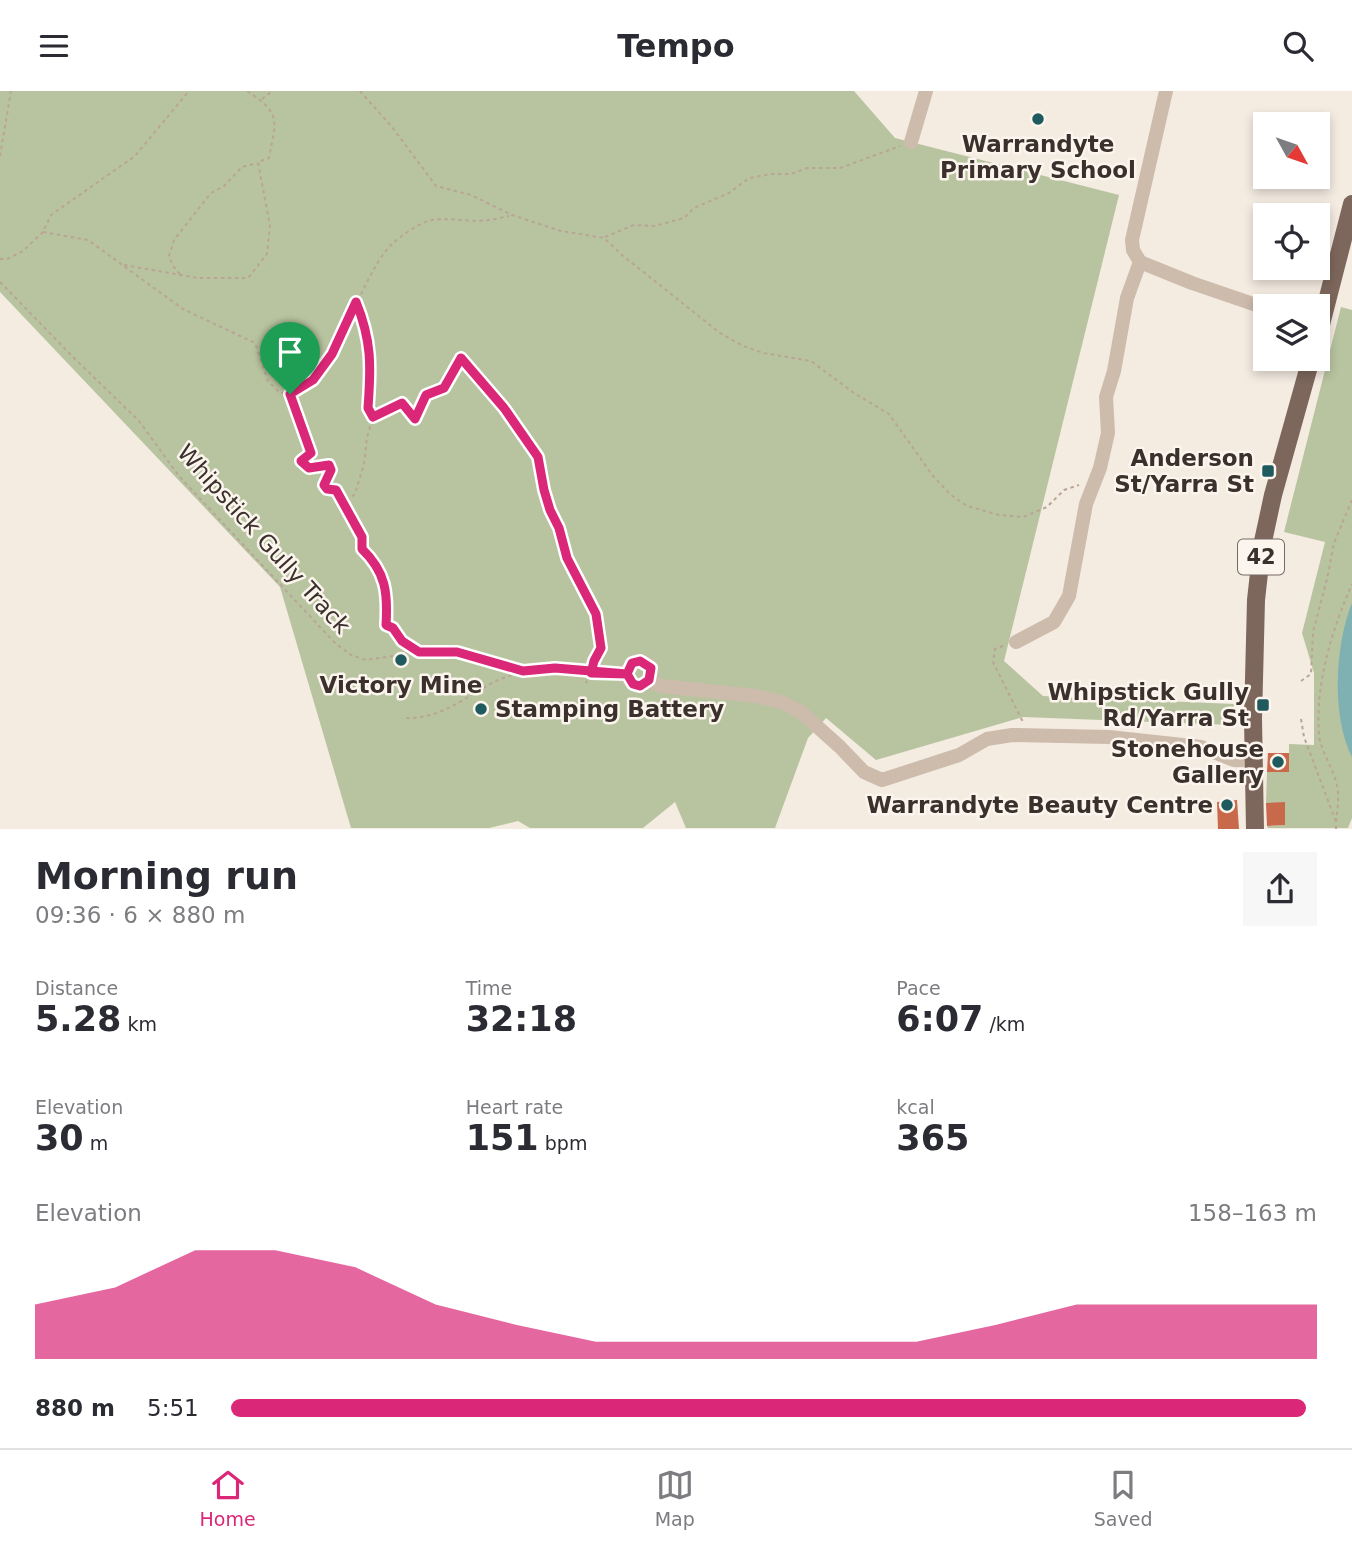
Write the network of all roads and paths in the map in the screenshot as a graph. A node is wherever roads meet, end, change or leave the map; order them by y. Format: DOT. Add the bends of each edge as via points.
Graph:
graph roads {
  1 [pos="11,91"];
  2 [pos="188,91"];
  3 [pos="247,91"];
  4 [pos="272,91"];
  5 [pos="360,91"];
  6 [pos="926,91"];
  7 [pos="1166,91"];
  8 [pos="261,100"];
  9 [pos="911,142"];
  10 [pos="0,156"];
  11 [pos="258,162"];
  12 [pos="1352,204"];
  13 [pos="512,215"];
  14 [pos="43,232"];
  15 [pos="604,238"];
  16 [pos="0,260"];
  17 [pos="1140,262"];
  18 [pos="123,265"];
  19 [pos="180,274"];
  20 [pos="0,282"];
  21 [pos="1328,294"];
  22 [pos="356,302"];
  23 [pos="1253,305"];
  24 [pos="1308,371"];
  25 [pos="290,394"];
  26 [pos="373,417"];
  27 [pos="1095,480"];
  28 [pos="1352,500"];
  29 [pos="342,505"];
  30 [pos="1352,584"];
  31 [pos="1016,642"];
  32 [pos="419,652"];
  33 [pos="523,671"];
  34 [pos="591,673"];
  35 [pos="627,674"];
  36 [pos="1301,681"];
  37 [pos="586,683"];
  38 [pos="406,717"];
  39 [pos="1301,719"];
  40 [pos="1030,735"];
  41 [pos="1252,761"];
  42 [pos="1336,823"];
  43 [pos="1255,828"];
  44 [pos="1336,828"];
  1 -- 10 [label="path"];
  2 -- 14 [label="path" via="135,156 51,215"];
  3 -- 8 [label="path"];
  4 -- 8 [label="path"];
  5 -- 13 [label="path" via="436,186 471,195"];
  6 -- 9 [label="street"];
  7 -- 17 [label="street" via="1132,240"];
  8 -- 11 [label="path" via="275,123 269,157"];
  9 -- 15 [label="path" via="840,168 807,168 748,179 684,218 655,226 634,225"];
  11 -- 19 [label="path" via="242,167 211,193 174,240 169,256"];
  11 -- 19 [label="path" via="270,226 267,254 248,278"];
  12 -- 21 [label="main road"];
  13 -- 15 [label="path" via="561,231"];
  13 -- 22 [label="path" via="429,221 410,231 391,245"];
  14 -- 16 [label="path" via="23,251"];
  14 -- 18 [label="path" via="88,240"];
  15 -- 27 [label="path" via="720,333 764,353 811,361 889,414 933,476 967,506 1023,517 1047,507 1064,490"];
  17 -- 23 [label="street"];
  17 -- 27 [label="street" via="1127,298 1106,397 1108,433"];
  18 -- 19 [label="path"];
  18 -- 25 [label="path" via="183,309 255,343 268,381 280,393"];
  20 -- 32 [label="path, Whipstick Gully Track" via="139,421 179,476 334,642 366,660"];
  22 -- 25 [label="path" via="332,354 313,380"];
  22 -- 26 [label="path" via="367,327 371,366 368,408"];
  24 -- 41 [label="main road, 42" via="1262,546"];
  25 -- 29 [label="path" via="311,453 301,461 309,468 329,465 324,485 336,490"];
  26 -- 29 [label="path" via="355,494"];
  26 -- 34 [label="path" via="402,403 415,419 426,395 444,388 461,358 504,408 538,457 567,558 596,614 601,648"];
  27 -- 31 [label="street" via="1086,504 1069,596 1054,622"];
  28 -- 36 [label="path" via="1334,543 1313,632 1311,674"];
  29 -- 32 [label="path" via="386,588 386,625"];
  30 -- 42 [label="path" via="1337,618 1321,685 1320,737 1337,784"];
  31 -- 40 [label="path" via="995,649 993,662"];
  32 -- 33 [label="path, Whipstick Gully Track" via="457,652"];
  33 -- 34 [label="path, Whipstick Gully Track" via="555,668"];
  33 -- 38 [label="path" via="436,714"];
  34 -- 35 [label="path, Whipstick Gully Track"];
  34 -- 37 [label="path"];
  35 -- 40 [label="street" via="632,663 645,662 651,668 649,680 661,686 781,702 800,712 863,772 882,780 959,755 987,739"];
  39 -- 42 [label="path"];
  40 -- 41 [label="street" via="1109,737 1201,747 1234,760"];
  41 -- 43 [label="main road, 42"];
  42 -- 44 [label="path"];
}
